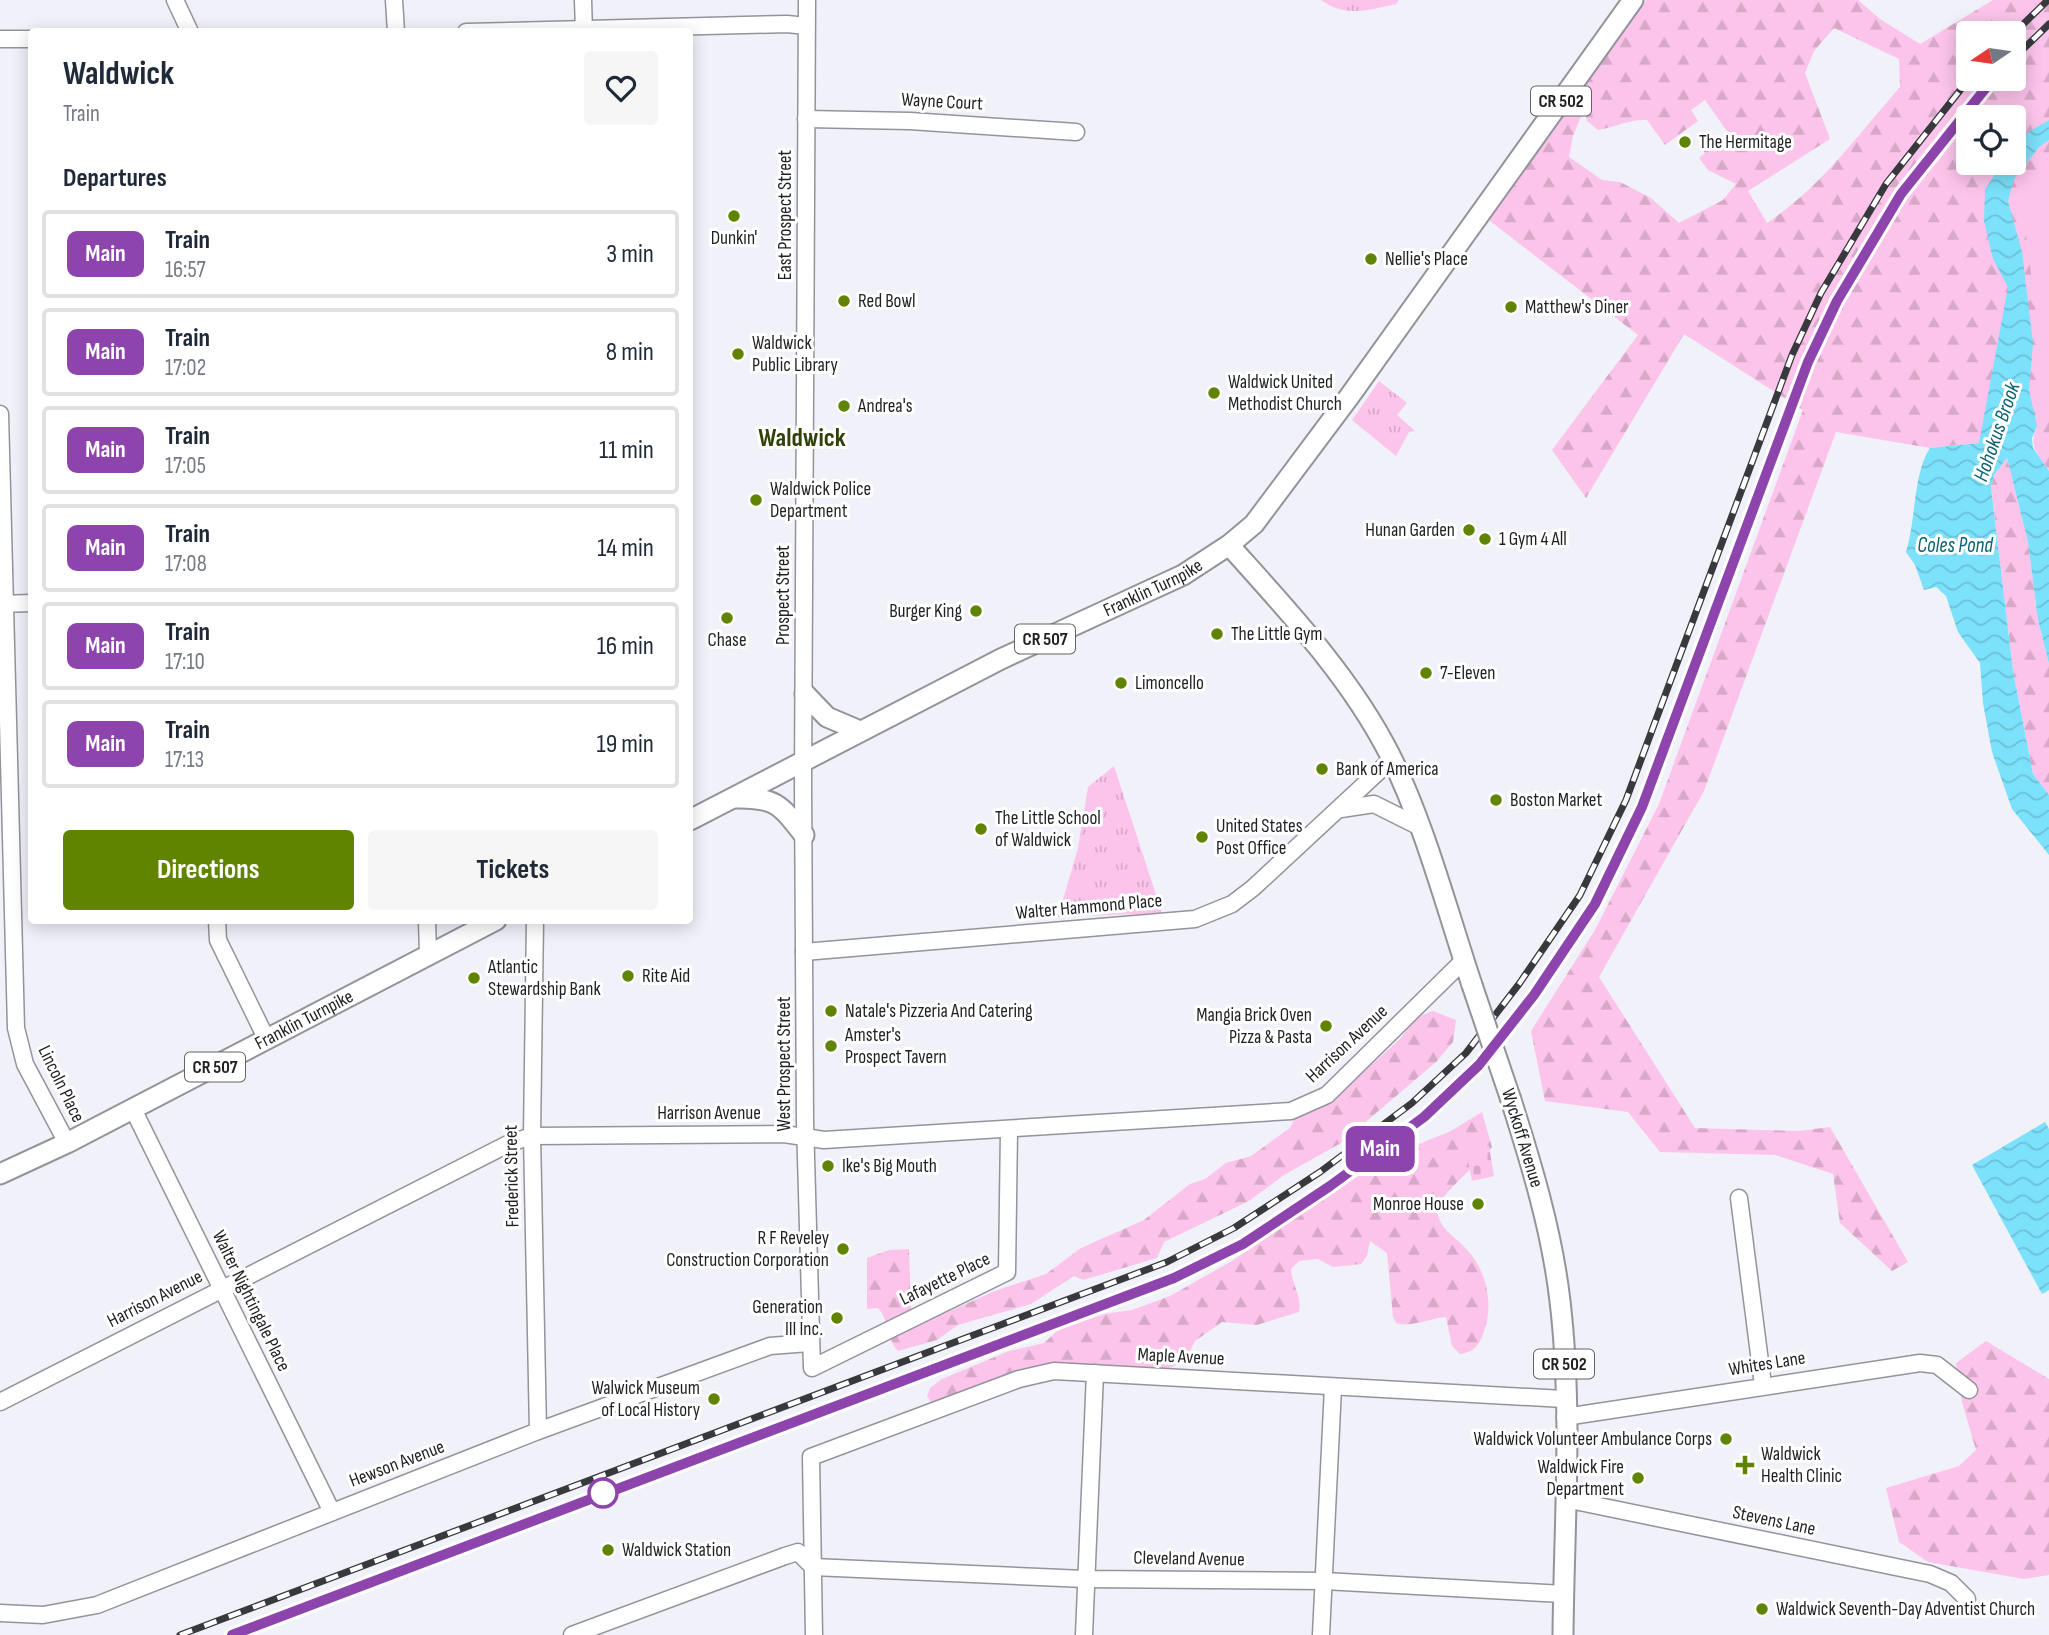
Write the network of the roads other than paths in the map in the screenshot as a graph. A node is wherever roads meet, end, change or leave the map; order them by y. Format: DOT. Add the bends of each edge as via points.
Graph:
graph roads {
  1 [pos="175,0"];
  2 [pos="394,0"];
  3 [pos="583,0"];
  4 [pos="807,0"];
  5 [pos="1633,0"];
  6 [pos="806,26"];
  7 [pos="188,28"];
  8 [pos="396,28"];
  9 [pos="584,28"];
  10 [pos="693,28"];
  11 [pos="0,39"];
  12 [pos="28,39"];
  13 [pos="806,119"];
  14 [pos="1076,132"];
  15 [pos="0,414"];
  16 [pos="805,430"];
  17 [pos="1229,545"];
  18 [pos="28,603"];
  19 [pos="3,604"];
  20 [pos="805,694"];
  21 [pos="860,731"];
  22 [pos="1392,759"];
  23 [pos="803,760"];
  24 [pos="730,799"];
  25 [pos="1339,810"];
  26 [pos="693,818"];
  27 [pos="1418,826"];
  28 [pos="804,835"];
  29 [pos="217,924"];
  30 [pos="427,924"];
  31 [pos="488,924"];
  32 [pos="534,924"];
  33 [pos="804,952"];
  34 [pos="428,956"];
  35 [pos="1464,960"];
  36 [pos="267,1040"];
  37 [pos="133,1109"];
  38 [pos="1009,1130"];
  39 [pos="532,1136"];
  40 [pos="806,1138"];
  41 [pos="67,1143"];
  42 [pos="0,1174"];
  43 [pos="1740,1198"];
  44 [pos="220,1289"];
  45 [pos="809,1343"];
  46 [pos="812,1368"];
  47 [pos="1096,1373"];
  48 [pos="1763,1385"];
  49 [pos="1333,1387"];
  50 [pos="1969,1390"];
  51 [pos="0,1402"];
  52 [pos="1564,1408"];
  53 [pos="538,1431"];
  54 [pos="1565,1499"];
  55 [pos="332,1512"];
  56 [pos="813,1567"];
  57 [pos="1085,1579"];
  58 [pos="1324,1581"];
  59 [pos="1563,1594"];
  60 [pos="1967,1599"];
  61 [pos="0,1613"];
  62 [pos="572,1635"];
  63 [pos="814,1635"];
  64 [pos="1084,1635"];
  65 [pos="1321,1635"];
  66 [pos="1563,1635"];
  1 -- 7 [label="street"];
  2 -- 8 [label="street"];
  3 -- 9 [label="street"];
  4 -- 6 [label="street, East Prospect Street"];
  5 -- 17 [label="main road, Franklin Turnpike / CR 502" via="1254,524"];
  6 -- 10 [label="street"];
  6 -- 13 [label="street, East Prospect Street"];
  11 -- 12 [label="street"];
  13 -- 14 [label="street, Wayne Court"];
  13 -- 16 [label="street, East Prospect Street"];
  15 -- 19 [label="street, Lincoln Place"];
  16 -- 20 [label="street, Prospect Street"];
  17 -- 21 [label="main road, Franklin Turnpike / CR 507" via="1183,575 1001,659"];
  17 -- 22 [label="main road, Wyckoff Avenue / CR 502" via="1326,657 1358,700"];
  18 -- 19 [label="street"];
  19 -- 41 [label="street, Lincoln Place" via="16,1028 25,1064"];
  20 -- 21 [label="main road" via="827,717"];
  20 -- 23 [label="street, Prospect Street"];
  21 -- 23 [label="main road, Franklin Turnpike / CR 507"];
  22 -- 25 [label="street, Walter Hammond Place"];
  22 -- 27 [label="main road, Wyckoff Avenue / CR 502"];
  23 -- 24 [label="main road, Franklin Turnpike / CR 507"];
  23 -- 28 [label="street, West Prospect Street"];
  24 -- 26 [label="main road, Franklin Turnpike / CR 507"];
  24 -- 28 [label="main road" via="767,799 779,805"];
  25 -- 27 [label="street" via="1374,804"];
  25 -- 33 [label="street, Walter Hammond Place" via="1232,904 1195,919"];
  27 -- 35 [label="main road, Wyckoff Avenue / CR 502"];
  28 -- 33 [label="street, West Prospect Street"];
  29 -- 36 [label="street" via="218,940"];
  30 -- 34 [label="street"];
  31 -- 34 [label="main road, Franklin Turnpike / CR 507"];
  32 -- 39 [label="street, Frederick Street"];
  33 -- 40 [label="street, West Prospect Street"];
  34 -- 36 [label="main road, Franklin Turnpike / CR 507"];
  35 -- 38 [label="street, Harrison Avenue" via="1327,1095 1311,1104 1271,1114"];
  35 -- 52 [label="main road, Wyckoff Avenue / CR 502, bridge" via="1511,1100 1554,1255 1564,1341"];
  36 -- 37 [label="main road, Franklin Turnpike / CR 507"];
  37 -- 41 [label="main road, Franklin Turnpike / CR 507"];
  37 -- 44 [label="street, Walter Nightingale Place"];
  38 -- 40 [label="street, Harrison Avenue"];
  38 -- 46 [label="street, Lafayette Place" via="1007,1272"];
  39 -- 40 [label="street, Harrison Avenue" via="785,1134"];
  39 -- 44 [label="street, Harrison Avenue"];
  39 -- 53 [label="street, Frederick Street"];
  40 -- 45 [label="street, West Prospect Street"];
  41 -- 42 [label="main road, Franklin Turnpike / CR 507"];
  43 -- 48 [label="street"];
  44 -- 51 [label="street, Harrison Avenue"];
  44 -- 55 [label="street, Walter Nightingale Place"];
  45 -- 46 [label="street, West Prospect Street"];
  45 -- 53 [label="street, Hewson Avenue" via="770,1346"];
  47 -- 49 [label="street, Maple Avenue"];
  47 -- 56 [label="street, Maple Avenue" via="1036,1373 811,1457"];
  47 -- 57 [label="street"];
  48 -- 50 [label="street, Whites Lane" via="1920,1363 1937,1365"];
  48 -- 52 [label="street, Whites Lane"];
  49 -- 52 [label="street, Maple Avenue"];
  49 -- 58 [label="street"];
  52 -- 54 [label="main road, Wyckoff Avenue / CR 502"];
  53 -- 55 [label="street, Hewson Avenue"];
  54 -- 59 [label="main road, Wyckoff Avenue / CR 502"];
  54 -- 60 [label="street, Stevens Lane" via="1930,1574 1951,1583"];
  55 -- 61 [label="street, Hewson Avenue" via="97,1605 43,1615"];
  56 -- 57 [label="street, Cleveland Avenue"];
  56 -- 62 [label="street, Cleveland Avenue" via="798,1552"];
  56 -- 63 [label="street"];
  57 -- 58 [label="street, Cleveland Avenue"];
  57 -- 64 [label="street"];
  58 -- 59 [label="street, Cleveland Avenue"];
  58 -- 65 [label="street"];
  59 -- 66 [label="main road, Wyckoff Avenue / CR 502"];
}
